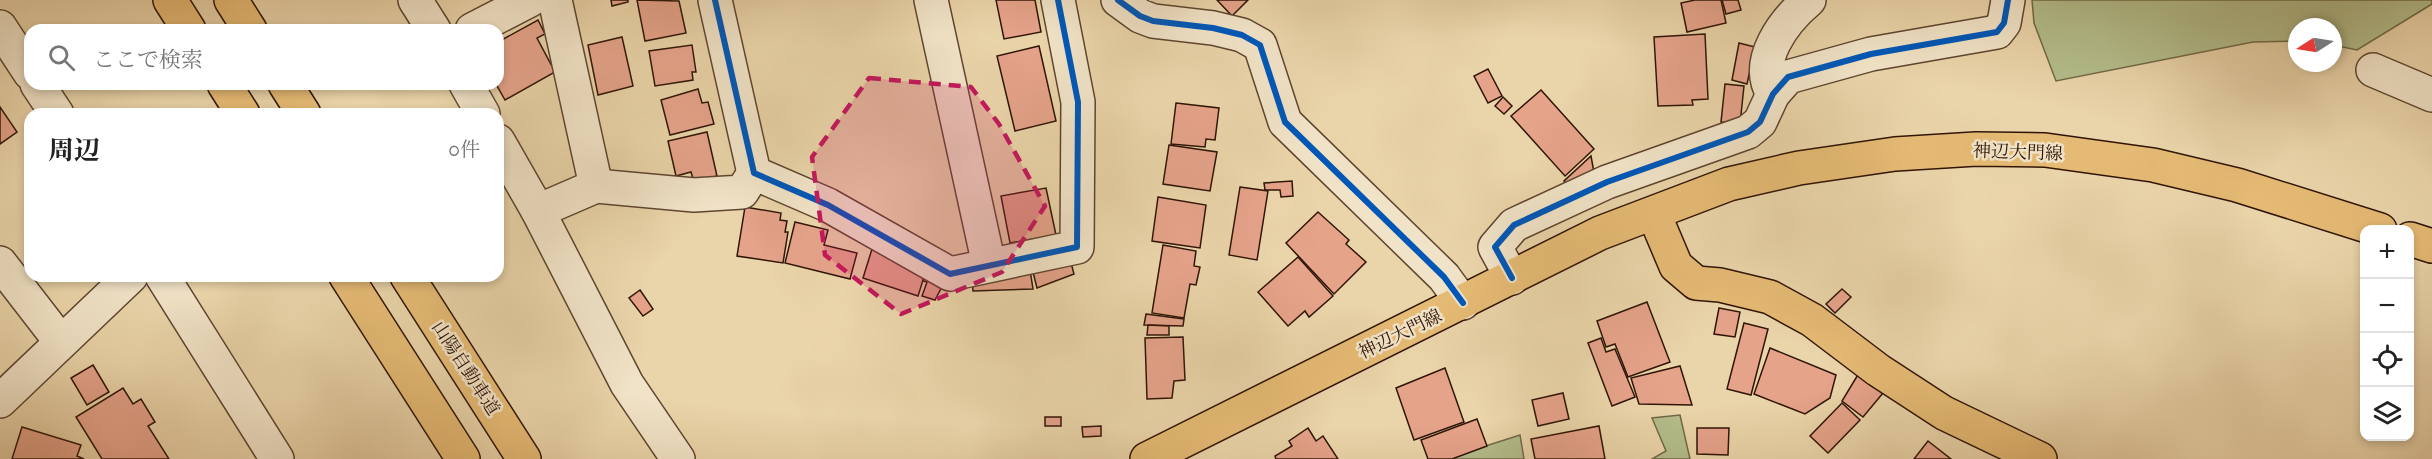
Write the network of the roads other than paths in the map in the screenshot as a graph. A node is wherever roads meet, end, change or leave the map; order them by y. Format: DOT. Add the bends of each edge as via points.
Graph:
graph roads {
  1 [pos="170,0"];
  2 [pos="231,0"];
  3 [pos="415,0"];
  4 [pos="530,0"];
  5 [pos="555,0"];
  6 [pos="715,0"];
  7 [pos="931,0"];
  8 [pos="1059,0"];
  9 [pos="1118,0"];
  10 [pos="1809,0"];
  11 [pos="2008,0"];
  12 [pos="185,24"];
  13 [pos="246,24"];
  14 [pos="430,24"];
  15 [pos="484,24"];
  16 [pos="0,27"];
  17 [pos="24,64"];
  18 [pos="2373,70"];
  19 [pos="41,90"];
  20 [pos="228,90"];
  21 [pos="289,90"];
  22 [pos="469,90"];
  23 [pos="1773,94"];
  24 [pos="2432,95"];
  25 [pos="53,108"];
  26 [pos="239,108"];
  27 [pos="300,108"];
  28 [pos="480,108"];
  29 [pos="504,152"];
  30 [pos="754,173"];
  31 [pos="596,186"];
  32 [pos="538,212"];
  33 [pos="1654,214"];
  34 [pos="2364,225"];
  35 [pos="2414,241"];
  36 [pos="2432,246"];
  37 [pos="0,263"];
  38 [pos="989,265"];
  39 [pos="1512,278"];
  40 [pos="125,282"];
  41 [pos="166,282"];
  42 [pos="350,282"];
  43 [pos="411,282"];
  44 [pos="1463,303"];
  45 [pos="61,342"];
  46 [pos="0,400"];
  47 [pos="277,459"];
  48 [pos="463,459"];
  49 [pos="524,459"];
  50 [pos="678,459"];
  51 [pos="1147,459"];
  52 [pos="2040,459"];
  1 -- 12 [label="main road"];
  2 -- 13 [label="main road"];
  3 -- 14 [label="street"];
  4 -- 15 [label="street"];
  5 -- 31 [label="street"];
  6 -- 30 [label="street"];
  7 -- 38 [label="street"];
  8 -- 38 [label="street" via="1078,102 1077,247"];
  9 -- 44 [label="street" via="1153,21 1213,28 1242,35 1260,45 1285,122 1444,277"];
  10 -- 23 [label="street" via="1789,16 1772,46 1767,68"];
  11 -- 23 [label="street" via="2004,23 1996,32 1871,54 1788,76"];
  16 -- 17 [label="street"];
  18 -- 24 [label="street"];
  19 -- 25 [label="street"];
  20 -- 26 [label="main road"];
  21 -- 27 [label="main road"];
  22 -- 28 [label="street"];
  23 -- 39 [label="street" via="1760,122 1748,132 1608,182 1514,225 1496,247"];
  29 -- 32 [label="street"];
  30 -- 31 [label="street" via="742,192 694,195"];
  30 -- 38 [label="street" via="828,205 950,274"];
  31 -- 32 [label="street"];
  32 -- 50 [label="street" via="627,384"];
  33 -- 34 [label="main road, 神辺大門線" via="1729,184 1799,168 1895,154 1976,148 2044,150 2153,165 2237,185"];
  33 -- 39 [label="main road, 神辺大門線" via="1600,233"];
  33 -- 52 [label="main road" via="1677,266 1696,283 1770,297 1812,320 1944,413"];
  35 -- 36 [label="main road"];
  37 -- 45 [label="street"];
  39 -- 44 [label="main road, 神辺大門線"];
  40 -- 45 [label="street"];
  41 -- 47 [label="street"];
  42 -- 48 [label="main road"];
  43 -- 49 [label="main road, 山陽自動車道"];
  44 -- 51 [label="main road, 神辺大門線"];
  45 -- 46 [label="street"];
}
